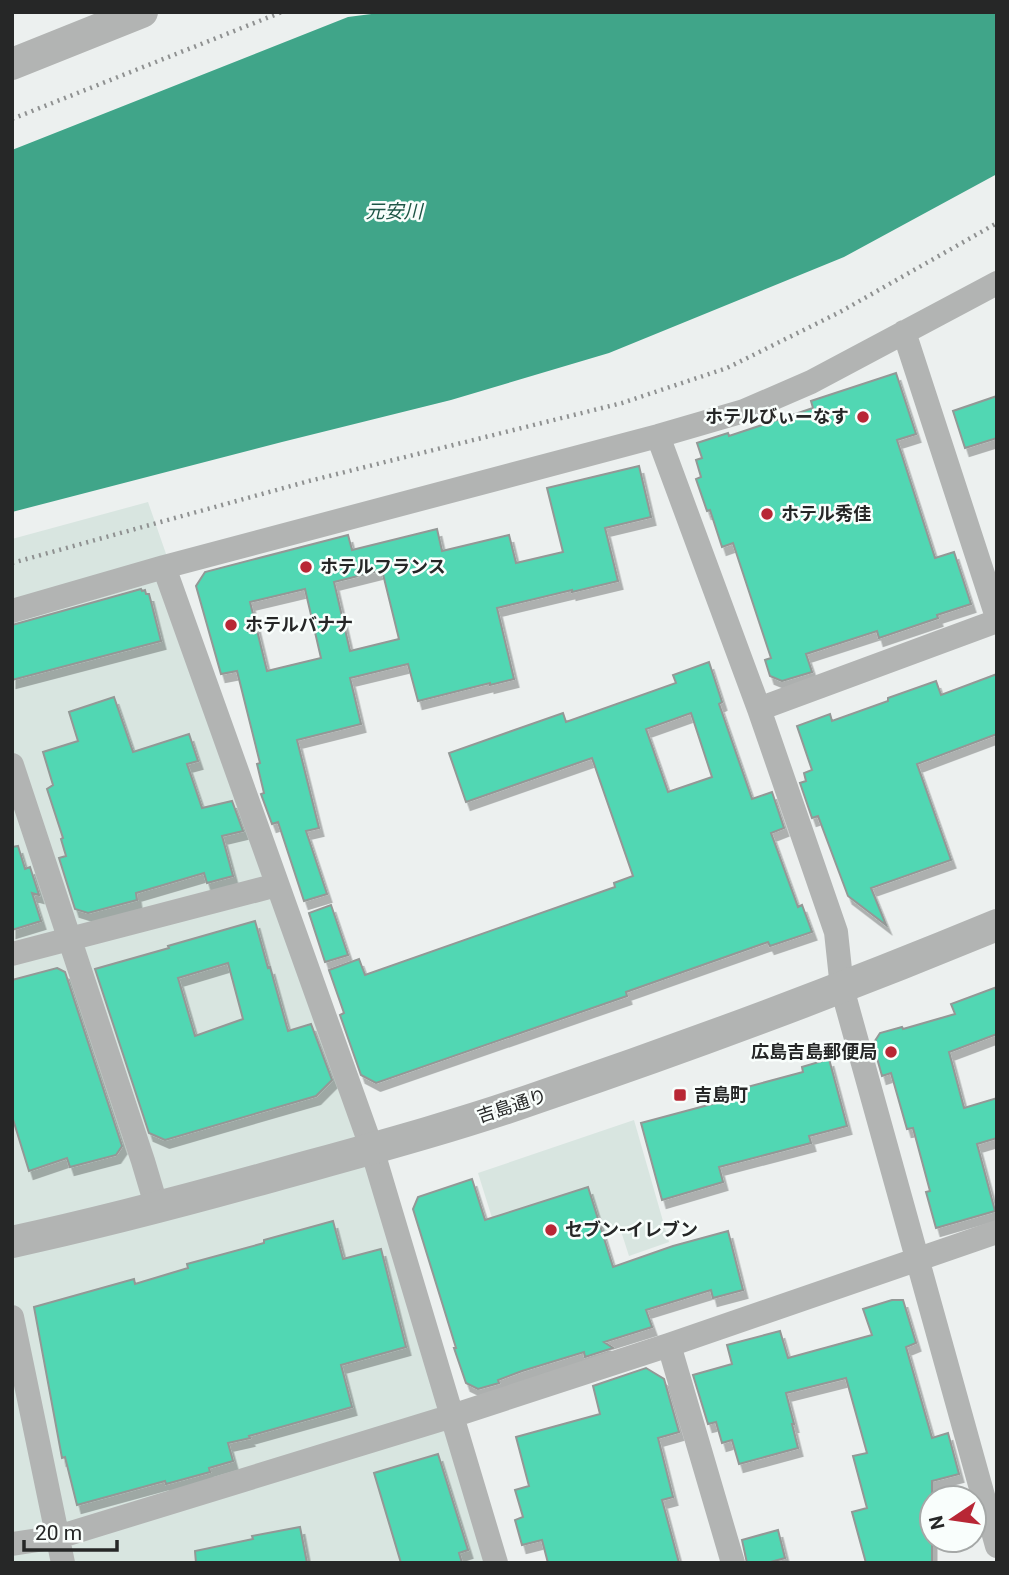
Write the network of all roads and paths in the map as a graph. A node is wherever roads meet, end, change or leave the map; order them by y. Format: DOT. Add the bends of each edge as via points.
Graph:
graph roads {
  1 [pos="142,12"];
  2 [pos="282,12"];
  3 [pos="12,64"];
  4 [pos="12,118"];
  5 [pos="997,223"];
  6 [pos="997,283"];
  7 [pos="904,332"];
  8 [pos="658,436"];
  9 [pos="12,563"];
  10 [pos="164,567"];
  11 [pos="12,611"];
  12 [pos="997,619"];
  13 [pos="759,709"];
  14 [pos="12,765"];
  15 [pos="277,885"];
  16 [pos="997,925"];
  17 [pos="69,939"];
  18 [pos="12,954"];
  19 [pos="842,988"];
  20 [pos="372,1149"];
  21 [pos="157,1209"];
  22 [pos="997,1232"];
  23 [pos="12,1242"];
  24 [pos="917,1258"];
  25 [pos="12,1317"];
  26 [pos="669,1345"];
  27 [pos="452,1416"];
  28 [pos="58,1537"];
  29 [pos="12,1544"];
  30 [pos="997,1546"];
  31 [pos="63,1563"];
  32 [pos="496,1563"];
  33 [pos="733,1563"];
  1 -- 3 [label="street"];
  2 -- 4 [label="path"];
  5 -- 9 [label="path" via="840,312 727,368 622,403 309,481"];
  6 -- 7 [label="street"];
  7 -- 8 [label="street" via="811,382 744,411"];
  7 -- 12 [label="street"];
  8 -- 10 [label="street"];
  8 -- 13 [label="street"];
  10 -- 11 [label="street"];
  10 -- 15 [label="street"];
  12 -- 13 [label="street"];
  13 -- 19 [label="street" via="836,933"];
  14 -- 17 [label="street"];
  15 -- 17 [label="street"];
  15 -- 20 [label="street"];
  16 -- 19 [label="street, 吉島通り"];
  17 -- 18 [label="street"];
  17 -- 21 [label="street"];
  19 -- 20 [label="street, 吉島通り" via="540,1097"];
  19 -- 24 [label="street"];
  20 -- 21 [label="street, 吉島通り"];
  20 -- 27 [label="street"];
  21 -- 23 [label="street, 吉島通り"];
  22 -- 24 [label="street"];
  24 -- 26 [label="street"];
  24 -- 30 [label="street"];
  25 -- 28 [label="street"];
  26 -- 27 [label="street"];
  26 -- 33 [label="street"];
  27 -- 28 [label="street"];
  27 -- 32 [label="street"];
  28 -- 29 [label="street"];
  28 -- 31 [label="street"];
}
